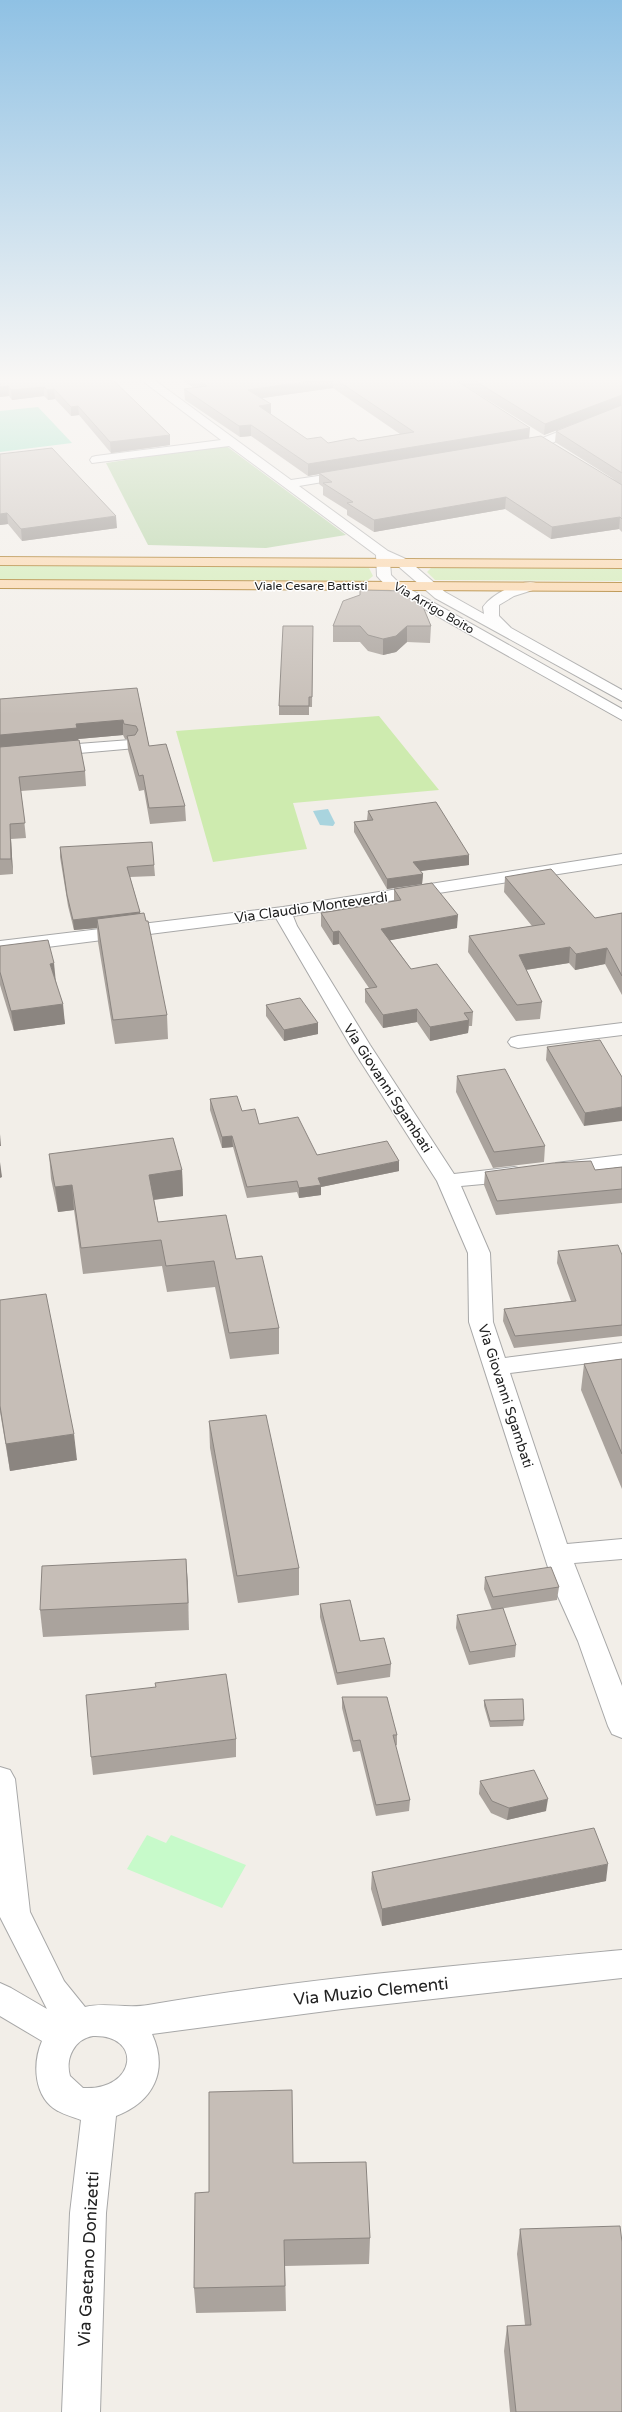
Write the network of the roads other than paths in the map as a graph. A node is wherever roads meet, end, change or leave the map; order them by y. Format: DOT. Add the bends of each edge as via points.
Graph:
graph roads {
  1 [pos="300,492"];
  2 [pos="383,558"];
  3 [pos="0,561"];
  4 [pos="403,563"];
  5 [pos="622,564"];
  6 [pos="0,584"];
  7 [pos="394,586"];
  8 [pos="427,586"];
  9 [pos="531,586"];
  10 [pos="622,587"];
  11 [pos="513,635"];
  12 [pos="622,696"];
  13 [pos="622,715"];
  14 [pos="130,745"];
  15 [pos="0,755"];
  16 [pos="616,860"];
  17 [pos="622,876"];
  18 [pos="283,912"];
  19 [pos="0,947"];
  20 [pos="622,1029"];
  21 [pos="518,1042"];
  22 [pos="622,1161"];
  23 [pos="448,1181"];
  24 [pos="622,1351"];
  25 [pos="496,1367"];
  26 [pos="622,1549"];
  27 [pos="557,1555"];
  28 [pos="622,1726"];
  29 [pos="0,1779"];
  30 [pos="7,1916"];
  31 [pos="622,1964"];
  32 [pos="0,1998"];
  33 [pos="120,2023"];
  34 [pos="70,2030"];
  35 [pos="100,2105"];
  36 [pos="81,2412"];
  1 -- 2 [label="street"];
  2 -- 3 [label="main road, Viale Cesare Battisti"];
  2 -- 4 [label="street, Via Arrigo Boito"];
  2 -- 7 [label="street, Via Arrigo Boito" via="384,576"];
  4 -- 5 [label="main road"];
  4 -- 8 [label="street, Via Arrigo Boito"];
  6 -- 7 [label="main road, Viale Cesare Battisti"];
  7 -- 8 [label="main road, Viale Cesare Battisti"];
  7 -- 13 [label="street, Via Arrigo Boito"];
  8 -- 9 [label="main road, Viale Cesare Battisti"];
  8 -- 11 [label="street, Via Arrigo Boito"];
  9 -- 10 [label="main road, Viale Cesare Battisti"];
  9 -- 11 [label="street" via="501,596 494,600 490,607 492,618"];
  11 -- 12 [label="street, Via Arrigo Boito"];
  14 -- 15 [label="street"];
  16 -- 17 [label="street"];
  16 -- 18 [label="street, Via Claudio Monteverdi"];
  18 -- 19 [label="street, Via Claudio Monteverdi"];
  18 -- 23 [label="street, Via Giovanni Sgambati" via="288,926 360,1044"];
  20 -- 21 [label="street"];
  22 -- 23 [label="street"];
  23 -- 25 [label="street, Via Giovanni Sgambati" via="479,1253 481,1322"];
  24 -- 25 [label="street"];
  25 -- 27 [label="street, Via Giovanni Sgambati"];
  26 -- 27 [label="street"];
  27 -- 28 [label="street, Via Giovanni Sgambati" via="592,1641"];
  29 -- 30 [label="street"];
  30 -- 34 [label="street" via="53,1990"];
  31 -- 33 [label="street, Via Muzio Clementi" via="229,2008"];
  32 -- 34 [label="street"];
  33 -- 34 [label="street" via="92,2020"];
  33 -- 35 [label="street" via="139,2042 143,2055 142,2068 137,2082 127,2093 114,2102"];
  34 -- 35 [label="street" via="54,2049 50,2063 52,2077 58,2090 70,2100 84,2105"];
  35 -- 36 [label="street, Via Gaetano Donizetti" via="88,2214"];
}
